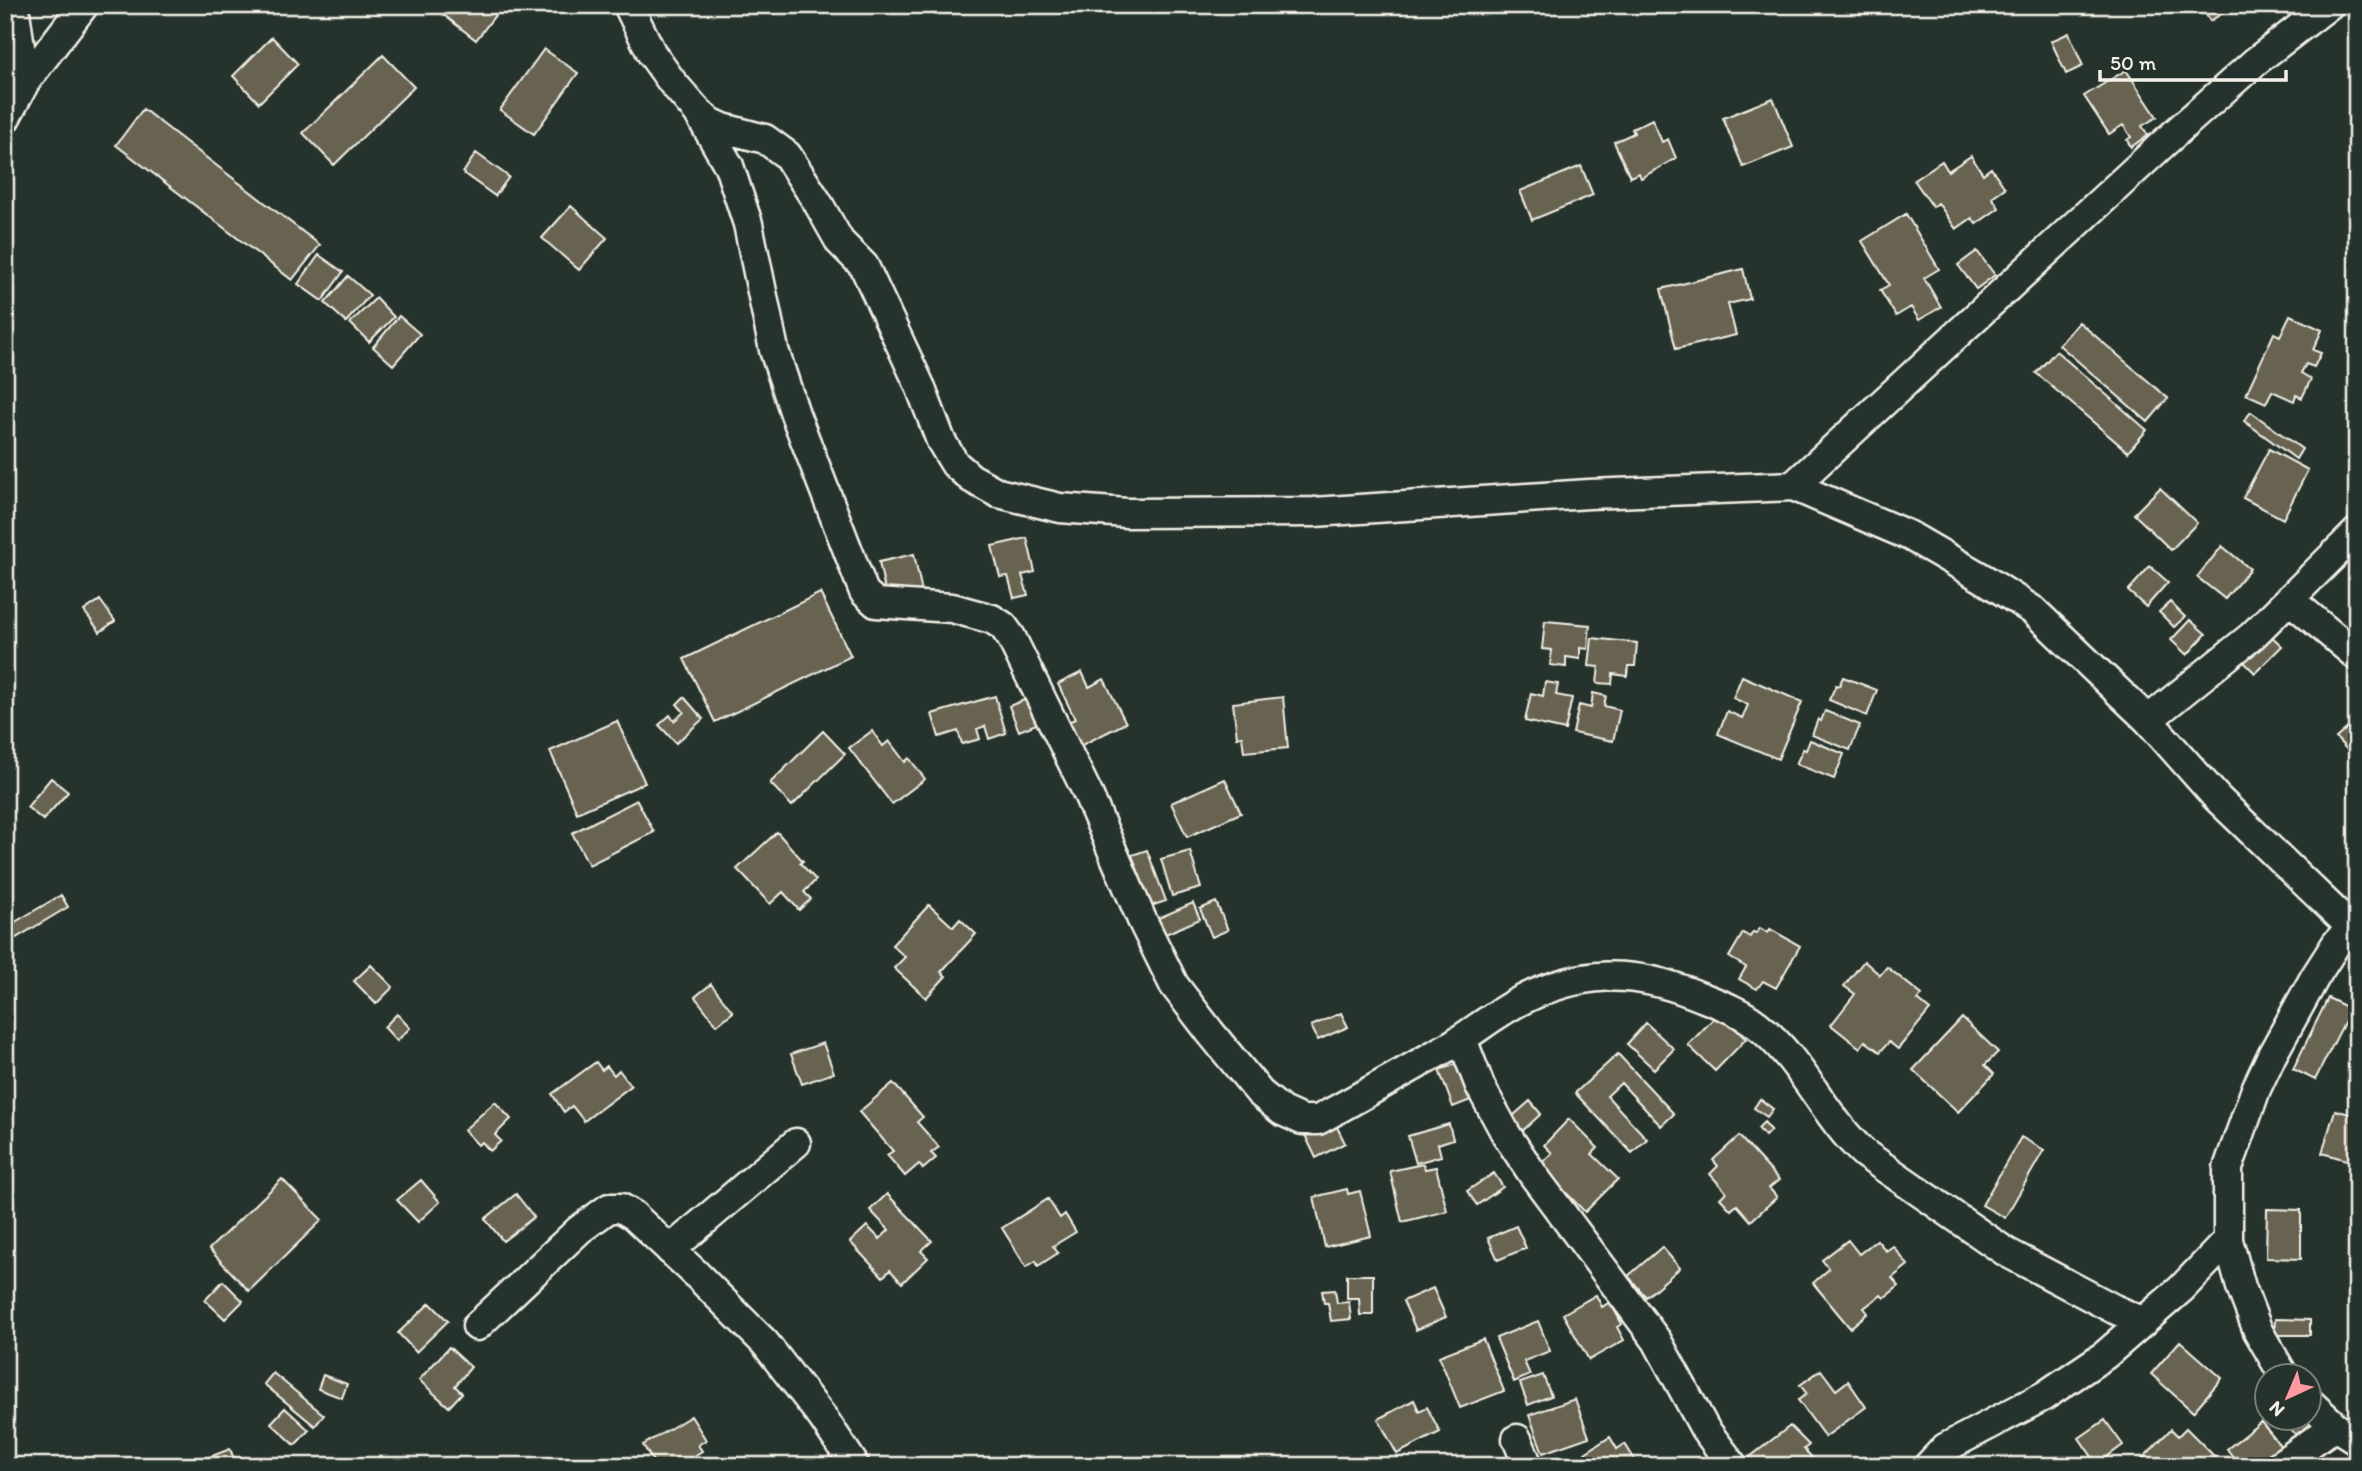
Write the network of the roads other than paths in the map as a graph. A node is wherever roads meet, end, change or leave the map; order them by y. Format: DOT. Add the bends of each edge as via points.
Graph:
graph roads {
  1 [pos="14,5"];
  2 [pos="84,5"];
  3 [pos="628,5"];
  4 [pos="2329,5"];
  5 [pos="25,82"];
  6 [pos="698,112"];
  7 [pos="5,119"];
  8 [pos="1793,486"];
  9 [pos="2357,532"];
  10 [pos="2290,599"];
  11 [pos="2357,656"];
  12 [pos="2148,720"];
  13 [pos="2354,923"];
  14 [pos="1462,1039"];
  15 [pos="796,1143"];
  16 [pos="2228,1240"];
  17 [pos="670,1250"];
  18 [pos="2144,1322"];
  19 [pos="477,1326"];
  20 [pos="2276,1362"];
  21 [pos="2324,1414"];
  22 [pos="2351,1435"];
  23 [pos="1517,1439"];
  24 [pos="855,1466"];
  25 [pos="1528,1466"];
  26 [pos="1733,1466"];
  27 [pos="1928,1466"];
  28 [pos="2278,1466"];
  1 -- 5 [label="street"];
  2 -- 5 [label="street"];
  3 -- 6 [label="street" via="652,54"];
  4 -- 8 [label="street" via="2256,61 2164,143"];
  5 -- 7 [label="street"];
  6 -- 8 [label="street" via="723,128 765,139 787,155 840,242 864,266 955,464 998,493 1060,508 1127,513 1314,512"];
  6 -- 14 [label="street" via="732,175 748,224 774,350 864,592 876,603 951,608 1003,626 1088,794 1174,985 1260,1093 1282,1111 1302,1120 1318,1120"];
  8 -- 12 [label="street" via="1910,536 2034,611"];
  9 -- 10 [label="street"];
  10 -- 11 [label="street"];
  10 -- 12 [label="street" via="2252,636"];
  12 -- 13 [label="street" via="2217,798"];
  13 -- 16 [label="street" via="2315,977 2256,1089 2228,1168"];
  14 -- 18 [label="street" via="1520,1001 1571,981 1618,975 1665,982 1755,1023 1799,1069 1849,1140 1865,1154 2006,1252"];
  14 -- 26 [label="street" via="1506,1134 1657,1341 1705,1429"];
  15 -- 17 [label="street"];
  16 -- 18 [label="street"];
  16 -- 20 [label="street" via="2258,1331"];
  17 -- 19 [label="street" via="633,1215 609,1208 579,1230"];
  17 -- 24 [label="street" via="765,1343"];
  18 -- 27 [label="street" via="2072,1378 1945,1448"];
  21 -- 22 [label="street"];
  22 -- 28 [label="street"];
  23 -- 25 [label="street"];
}
